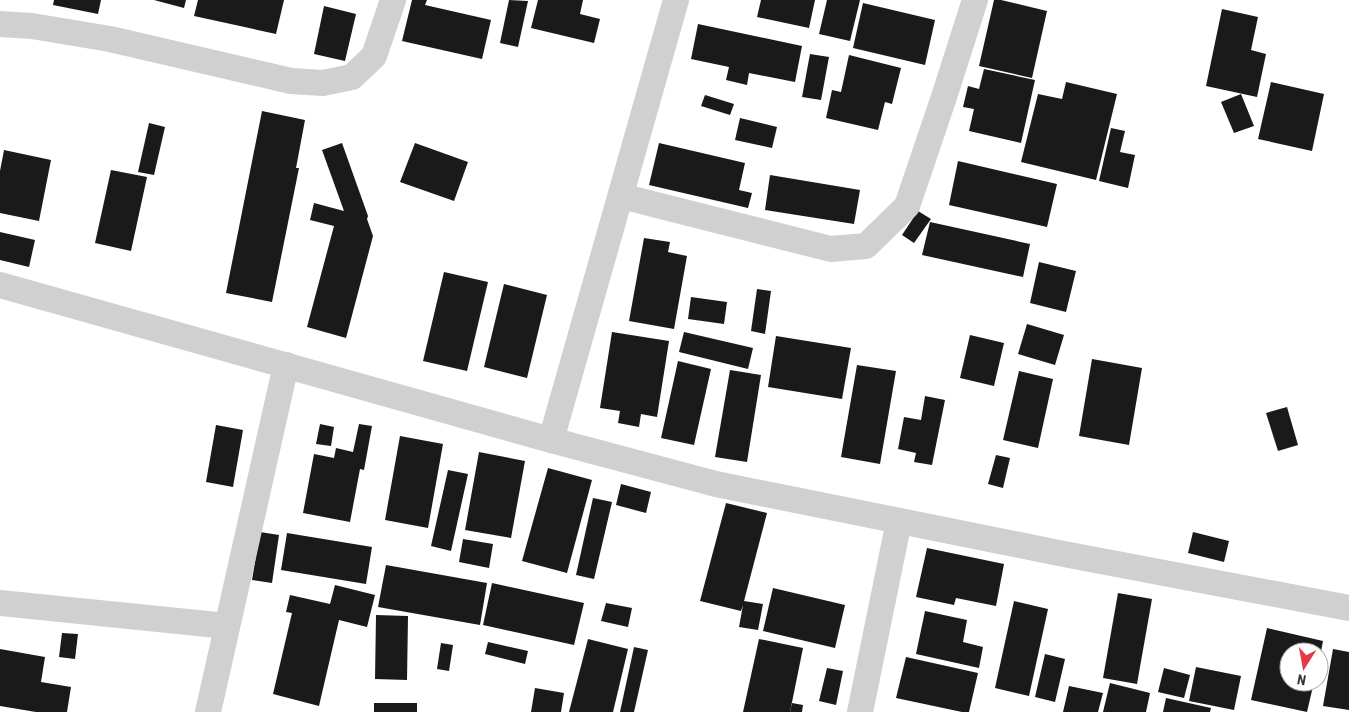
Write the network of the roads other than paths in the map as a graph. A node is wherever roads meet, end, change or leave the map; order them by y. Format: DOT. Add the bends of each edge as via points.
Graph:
graph roads {
  1 [pos="393,0"];
  2 [pos="676,0"];
  3 [pos="975,0"];
  4 [pos="0,24"];
  5 [pos="621,196"];
  6 [pos="0,285"];
  7 [pos="286,365"];
  8 [pos="551,440"];
  9 [pos="899,521"];
  10 [pos="0,603"];
  11 [pos="1349,608"];
  12 [pos="227,626"];
  13 [pos="208,712"];
  14 [pos="860,712"];
  1 -- 4 [label="street" via="374,56 352,77 323,83 291,81 110,38"];
  2 -- 5 [label="street"];
  3 -- 5 [label="street" via="907,206 866,246 831,249"];
  5 -- 8 [label="street"];
  6 -- 7 [label="street"];
  7 -- 8 [label="street"];
  7 -- 12 [label="street"];
  8 -- 9 [label="street" via="716,484"];
  9 -- 11 [label="street"];
  9 -- 14 [label="street"];
  10 -- 12 [label="street"];
  12 -- 13 [label="street"];
}
